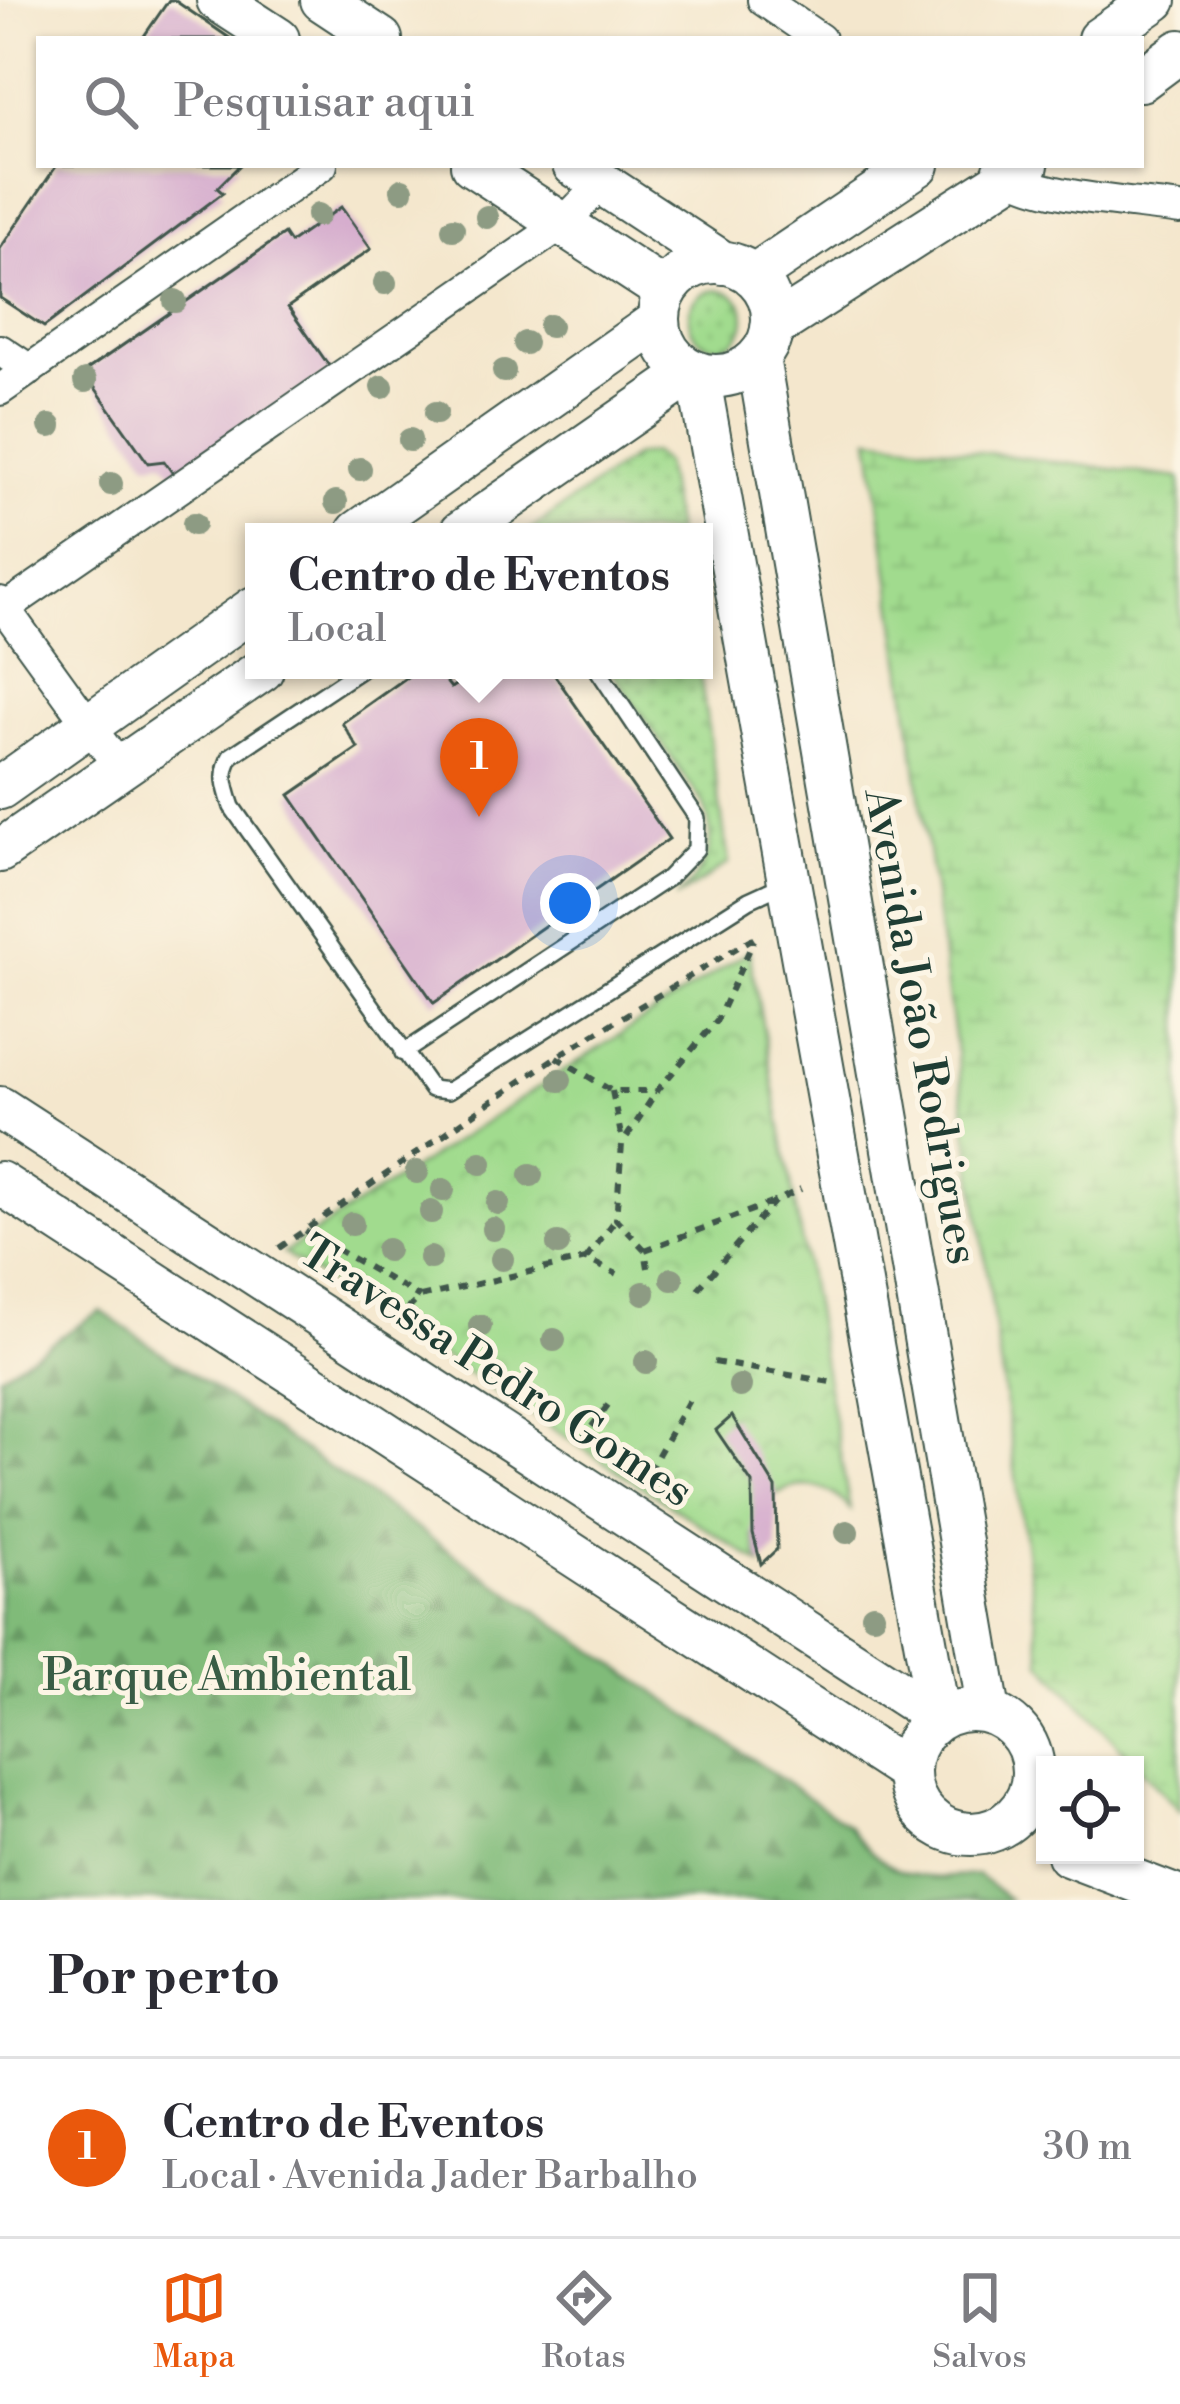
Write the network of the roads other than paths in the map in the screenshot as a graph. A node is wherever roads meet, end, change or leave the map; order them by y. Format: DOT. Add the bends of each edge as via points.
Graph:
graph roads {
  1 [pos="218,0"];
  2 [pos="322,0"];
  3 [pos="763,0"];
  4 [pos="1155,0"];
  5 [pos="273,36"];
  6 [pos="377,36"];
  7 [pos="816,36"];
  8 [pos="1104,36"];
  9 [pos="1180,51"];
  10 [pos="1144,78"];
  11 [pos="318,168"];
  12 [pos="477,168"];
  13 [pos="914,168"];
  14 [pos="1010,169"];
  15 [pos="588,174"];
  16 [pos="1180,209"];
  17 [pos="562,224"];
  18 [pos="738,270"];
  19 [pos="662,306"];
  20 [pos="765,343"];
  21 [pos="0,350"];
  22 [pos="30,370"];
  23 [pos="695,373"];
  24 [pos="0,390"];
  25 [pos="370,523"];
  26 [pos="474,523"];
  27 [pos="2,605"];
  28 [pos="245,615"];
  29 [pos="249,679"];
  30 [pos="346,679"];
  31 [pos="604,679"];
  32 [pos="90,728"];
  33 [pos="120,768"];
  34 [pos="0,788"];
  35 [pos="0,851"];
  36 [pos="787,883"];
  37 [pos="403,1054"];
  38 [pos="0,1108"];
  39 [pos="0,1183"];
  40 [pos="988,1712"];
  41 [pos="938,1718"];
  42 [pos="1036,1768"];
  43 [pos="908,1772"];
  44 [pos="1036,1780"];
  45 [pos="996,1829"];
  46 [pos="1036,1844"];
  47 [pos="1092,1864"];
  48 [pos="1139,1864"];
  49 [pos="1174,1894"];
  1 -- 5 [label="main road"];
  2 -- 6 [label="main road"];
  3 -- 7 [label="street"];
  4 -- 8 [label="main road"];
  9 -- 10 [label="main road"];
  11 -- 22 [label="street"];
  12 -- 17 [label="main road"];
  13 -- 18 [label="main road"];
  14 -- 16 [label="street"];
  14 -- 20 [label="main road"];
  15 -- 17 [label="street"];
  15 -- 18 [label="main road"];
  17 -- 19 [label="main road"];
  17 -- 27 [label="street"];
  18 -- 19 [label="main road" via="690,268"];
  18 -- 20 [label="main road" via="770,300"];
  19 -- 23 [label="main road" via="668,351"];
  19 -- 25 [label="main road"];
  20 -- 23 [label="main road" via="730,375"];
  20 -- 40 [label="main road, Avenida João Rodrigues"];
  21 -- 22 [label="street"];
  22 -- 24 [label="street"];
  23 -- 26 [label="main road"];
  23 -- 36 [label="main road"];
  27 -- 32 [label="street"];
  28 -- 32 [label="main road"];
  29 -- 33 [label="main road"];
  30 -- 37 [label="lane" via="231,757 225,787"];
  31 -- 37 [label="lane" via="697,818 696,849 668,878"];
  32 -- 33 [label="street"];
  32 -- 34 [label="main road"];
  33 -- 35 [label="main road"];
  36 -- 37 [label="lane" via="448,1091 422,1082"];
  36 -- 41 [label="main road"];
  38 -- 41 [label="main road, Travessa Pedro Gomes"];
  39 -- 43 [label="main road"];
  40 -- 41 [label="main road"];
  40 -- 42 [label="main road" via="1020,1733"];
  41 -- 43 [label="main road" via="912,1751"];
  43 -- 45 [label="main road" via="911,1792 936,1824 956,1832"];
  44 -- 45 [label="main road"];
  45 -- 46 [label="main road"];
  47 -- 49 [label="main road"];
  48 -- 49 [label="main road"];
}
